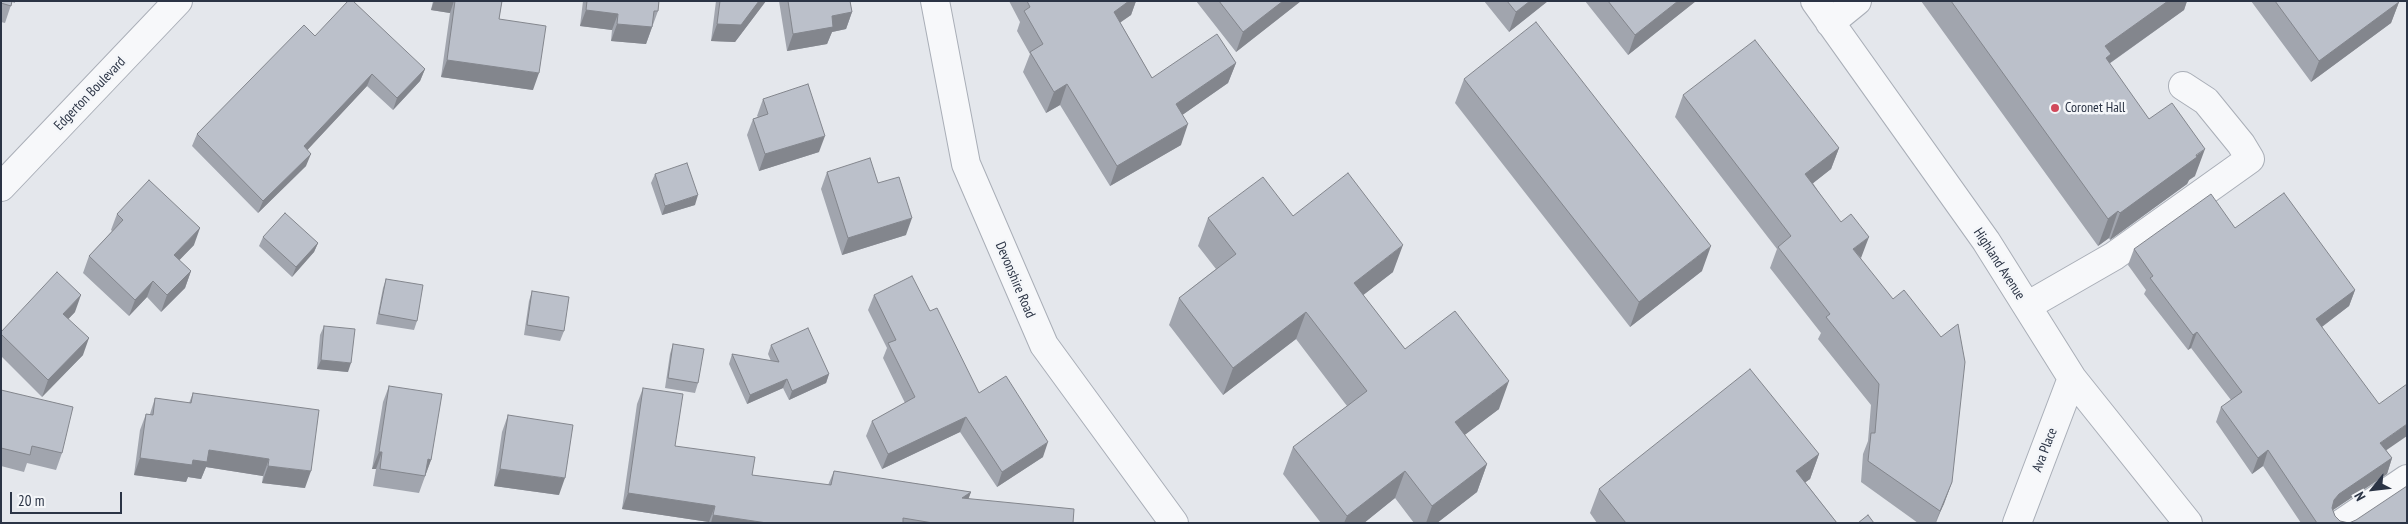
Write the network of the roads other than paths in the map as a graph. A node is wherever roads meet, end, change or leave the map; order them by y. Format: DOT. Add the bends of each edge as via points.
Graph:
graph roads {
  1 [pos="178,1"];
  2 [pos="935,1"];
  3 [pos="1814,1"];
  4 [pos="1857,1"];
  5 [pos="1830,23"];
  6 [pos="2183,86"];
  7 [pos="1,187"];
  8 [pos="2027,306"];
  9 [pos="2072,378"];
  10 [pos="2407,479"];
  11 [pos="1174,523"];
  12 [pos="2017,523"];
  13 [pos="2188,523"];
  14 [pos="2342,523"];
  1 -- 7 [label="street, Edgerton Boulevard"];
  2 -- 11 [label="street, Devonshire Road" via="966,164 1044,346"];
  3 -- 5 [label="street, Highland Avenue"];
  4 -- 5 [label="street"];
  5 -- 8 [label="street, Highland Avenue" via="1986,241"];
  6 -- 8 [label="street" via="2206,101 2250,159 2114,256"];
  8 -- 9 [label="street, Highland Avenue"];
  9 -- 12 [label="street, Ava Place"];
  9 -- 13 [label="street, Highland Avenue"];
  10 -- 14 [label="street"];
}
